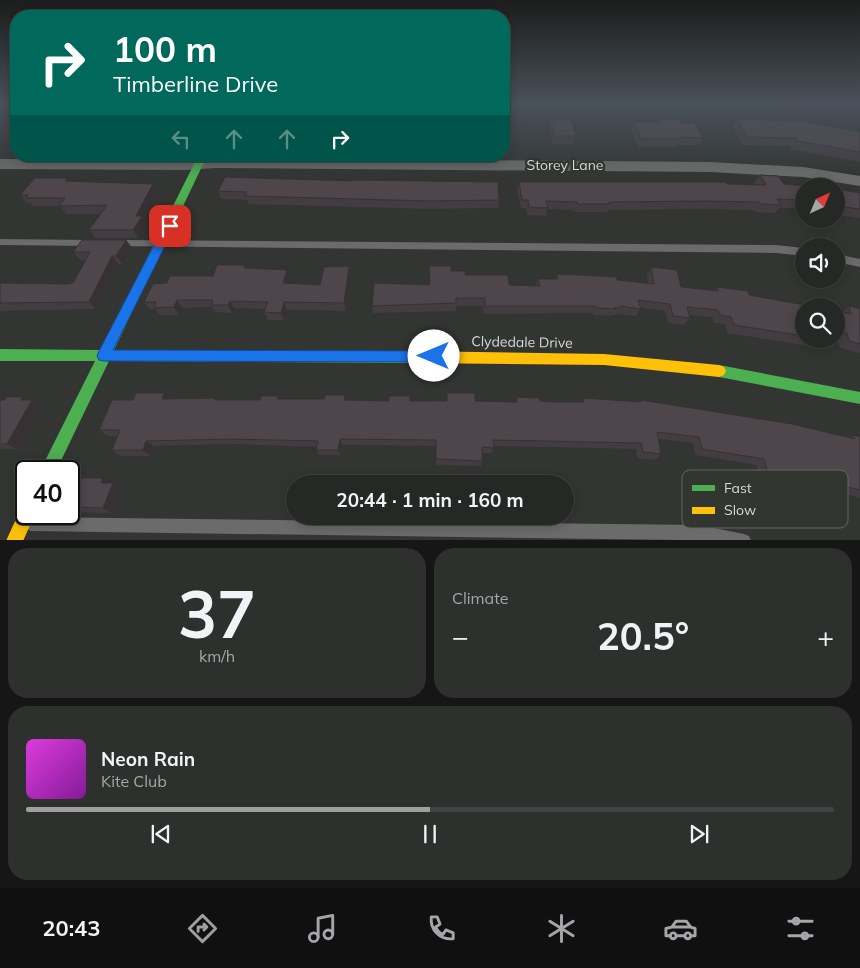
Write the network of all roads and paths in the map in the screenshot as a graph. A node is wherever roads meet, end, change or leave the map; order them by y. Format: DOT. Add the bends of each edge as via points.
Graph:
graph roads {
  1 [pos="100,162"];
  2 [pos="200,162"];
  3 [pos="346,162"];
  4 [pos="0,164"];
  5 [pos="860,181"];
  6 [pos="0,242"];
  7 [pos="161,243"];
  8 [pos="795,251"];
  9 [pos="845,260"];
  10 [pos="860,264"];
  11 [pos="0,355"];
  12 [pos="104,356"];
  13 [pos="860,398"];
  14 [pos="53,460"];
  15 [pos="80,521"];
  16 [pos="18,525"];
  17 [pos="14,540"];
  18 [pos="744,540"];
  1 -- 4 [label="street, Storey Lane"];
  2 -- 7 [label="street"];
  3 -- 5 [label="street, Storey Lane" via="710,167 803,172"];
  6 -- 7 [label="lane"];
  7 -- 8 [label="lane"];
  7 -- 12 [label="street"];
  9 -- 10 [label="lane"];
  11 -- 12 [label="street, Clydedale Drive"];
  12 -- 13 [label="street, Clydedale Drive" via="612,358 781,380"];
  12 -- 14 [label="street"];
  15 -- 18 [label="lane" via="699,532"];
  16 -- 17 [label="street"];
}
